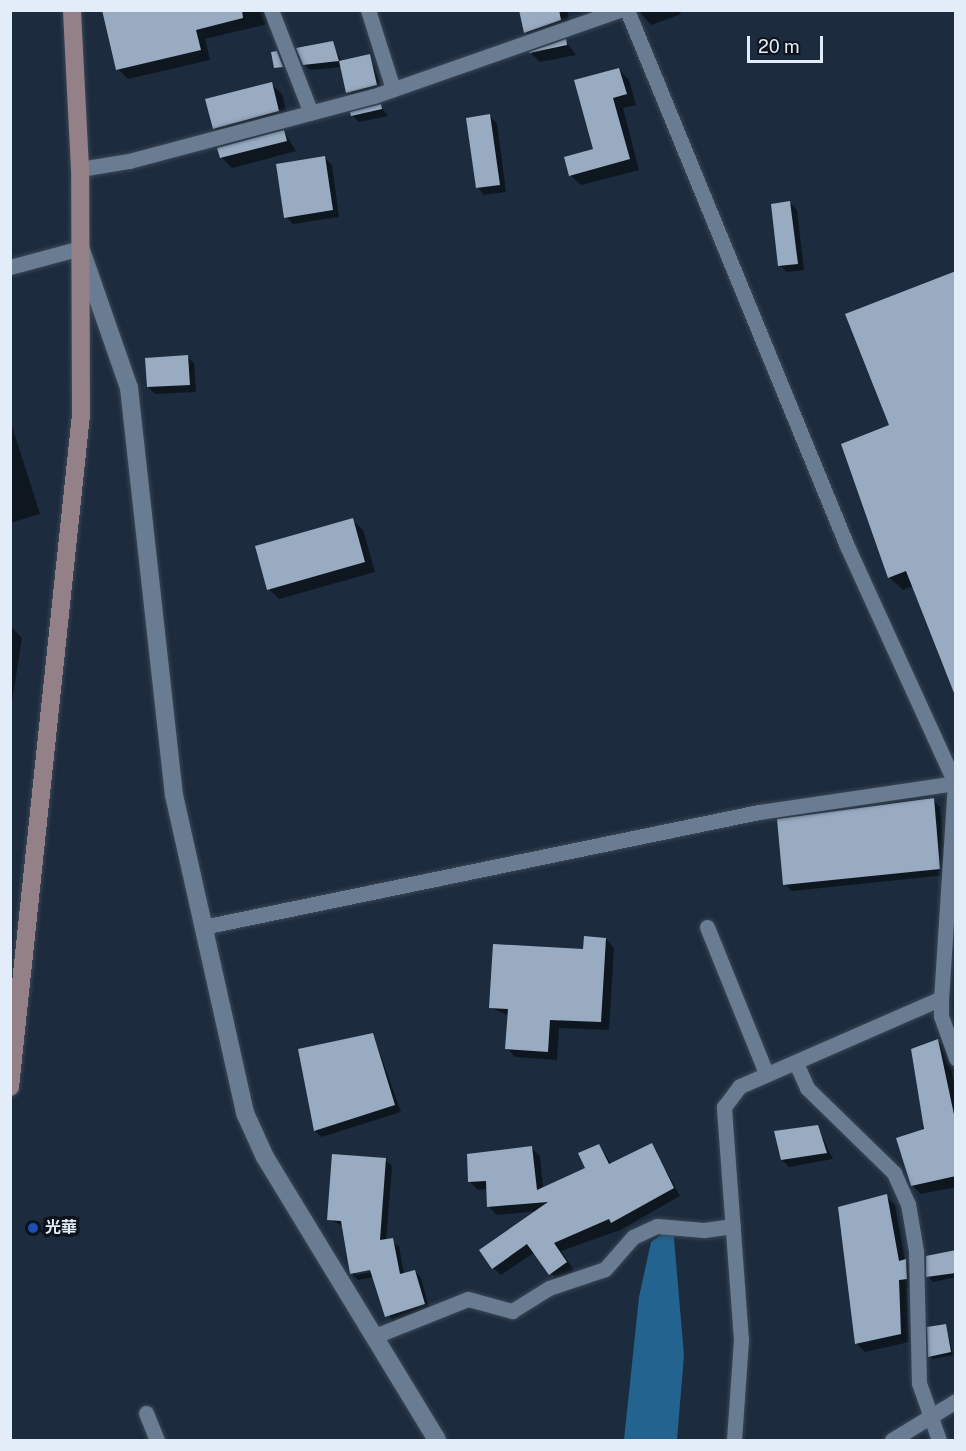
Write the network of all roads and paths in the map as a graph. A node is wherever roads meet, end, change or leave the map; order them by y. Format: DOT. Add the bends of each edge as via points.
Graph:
graph roads {
  1 [pos="72,10"];
  2 [pos="271,10"];
  3 [pos="368,10"];
  4 [pos="620,10"];
  5 [pos="627,10"];
  6 [pos="393,89"];
  7 [pos="311,113"];
  8 [pos="80,169"];
  9 [pos="81,248"];
  10 [pos="10,267"];
  11 [pos="955,783"];
  12 [pos="203,927"];
  13 [pos="707,927"];
  14 [pos="941,998"];
  15 [pos="956,1058"];
  16 [pos="796,1063"];
  17 [pos="766,1073"];
  18 [pos="10,1087"];
  19 [pos="733,1226"];
  20 [pos="375,1336"];
  21 [pos="956,1401"];
  22 [pos="146,1413"];
  23 [pos="929,1421"];
  24 [pos="158,1440"];
  25 [pos="437,1440"];
  26 [pos="734,1440"];
  27 [pos="892,1440"];
  28 [pos="939,1440"];
  1 -- 8 [label="main road"];
  2 -- 7 [label="lane"];
  3 -- 6 [label="lane"];
  4 -- 6 [label="lane"];
  5 -- 11 [label="lane" via="847,546"];
  6 -- 7 [label="lane"];
  7 -- 8 [label="lane"];
  8 -- 9 [label="main road"];
  9 -- 10 [label="lane"];
  9 -- 12 [label="street" via="129,388 174,795"];
  9 -- 18 [label="main road" via="81,415"];
  11 -- 12 [label="lane" via="759,812"];
  11 -- 14 [label="lane"];
  12 -- 20 [label="street" via="245,1113 265,1157"];
  13 -- 17 [label="lane"];
  14 -- 15 [label="lane" via="941,1016"];
  14 -- 16 [label="lane"];
  16 -- 17 [label="lane"];
  16 -- 23 [label="lane" via="807,1088 894,1173 908,1204 916,1251 919,1383"];
  17 -- 19 [label="lane" via="740,1086 724,1107"];
  19 -- 20 [label="lane" via="705,1230 657,1226 633,1237 605,1269 549,1288 512,1311 468,1299"];
  19 -- 26 [label="lane" via="741,1340"];
  20 -- 25 [label="street"];
  21 -- 23 [label="lane"];
  22 -- 24 [label="lane"];
  23 -- 27 [label="lane"];
  23 -- 28 [label="lane"];
}
